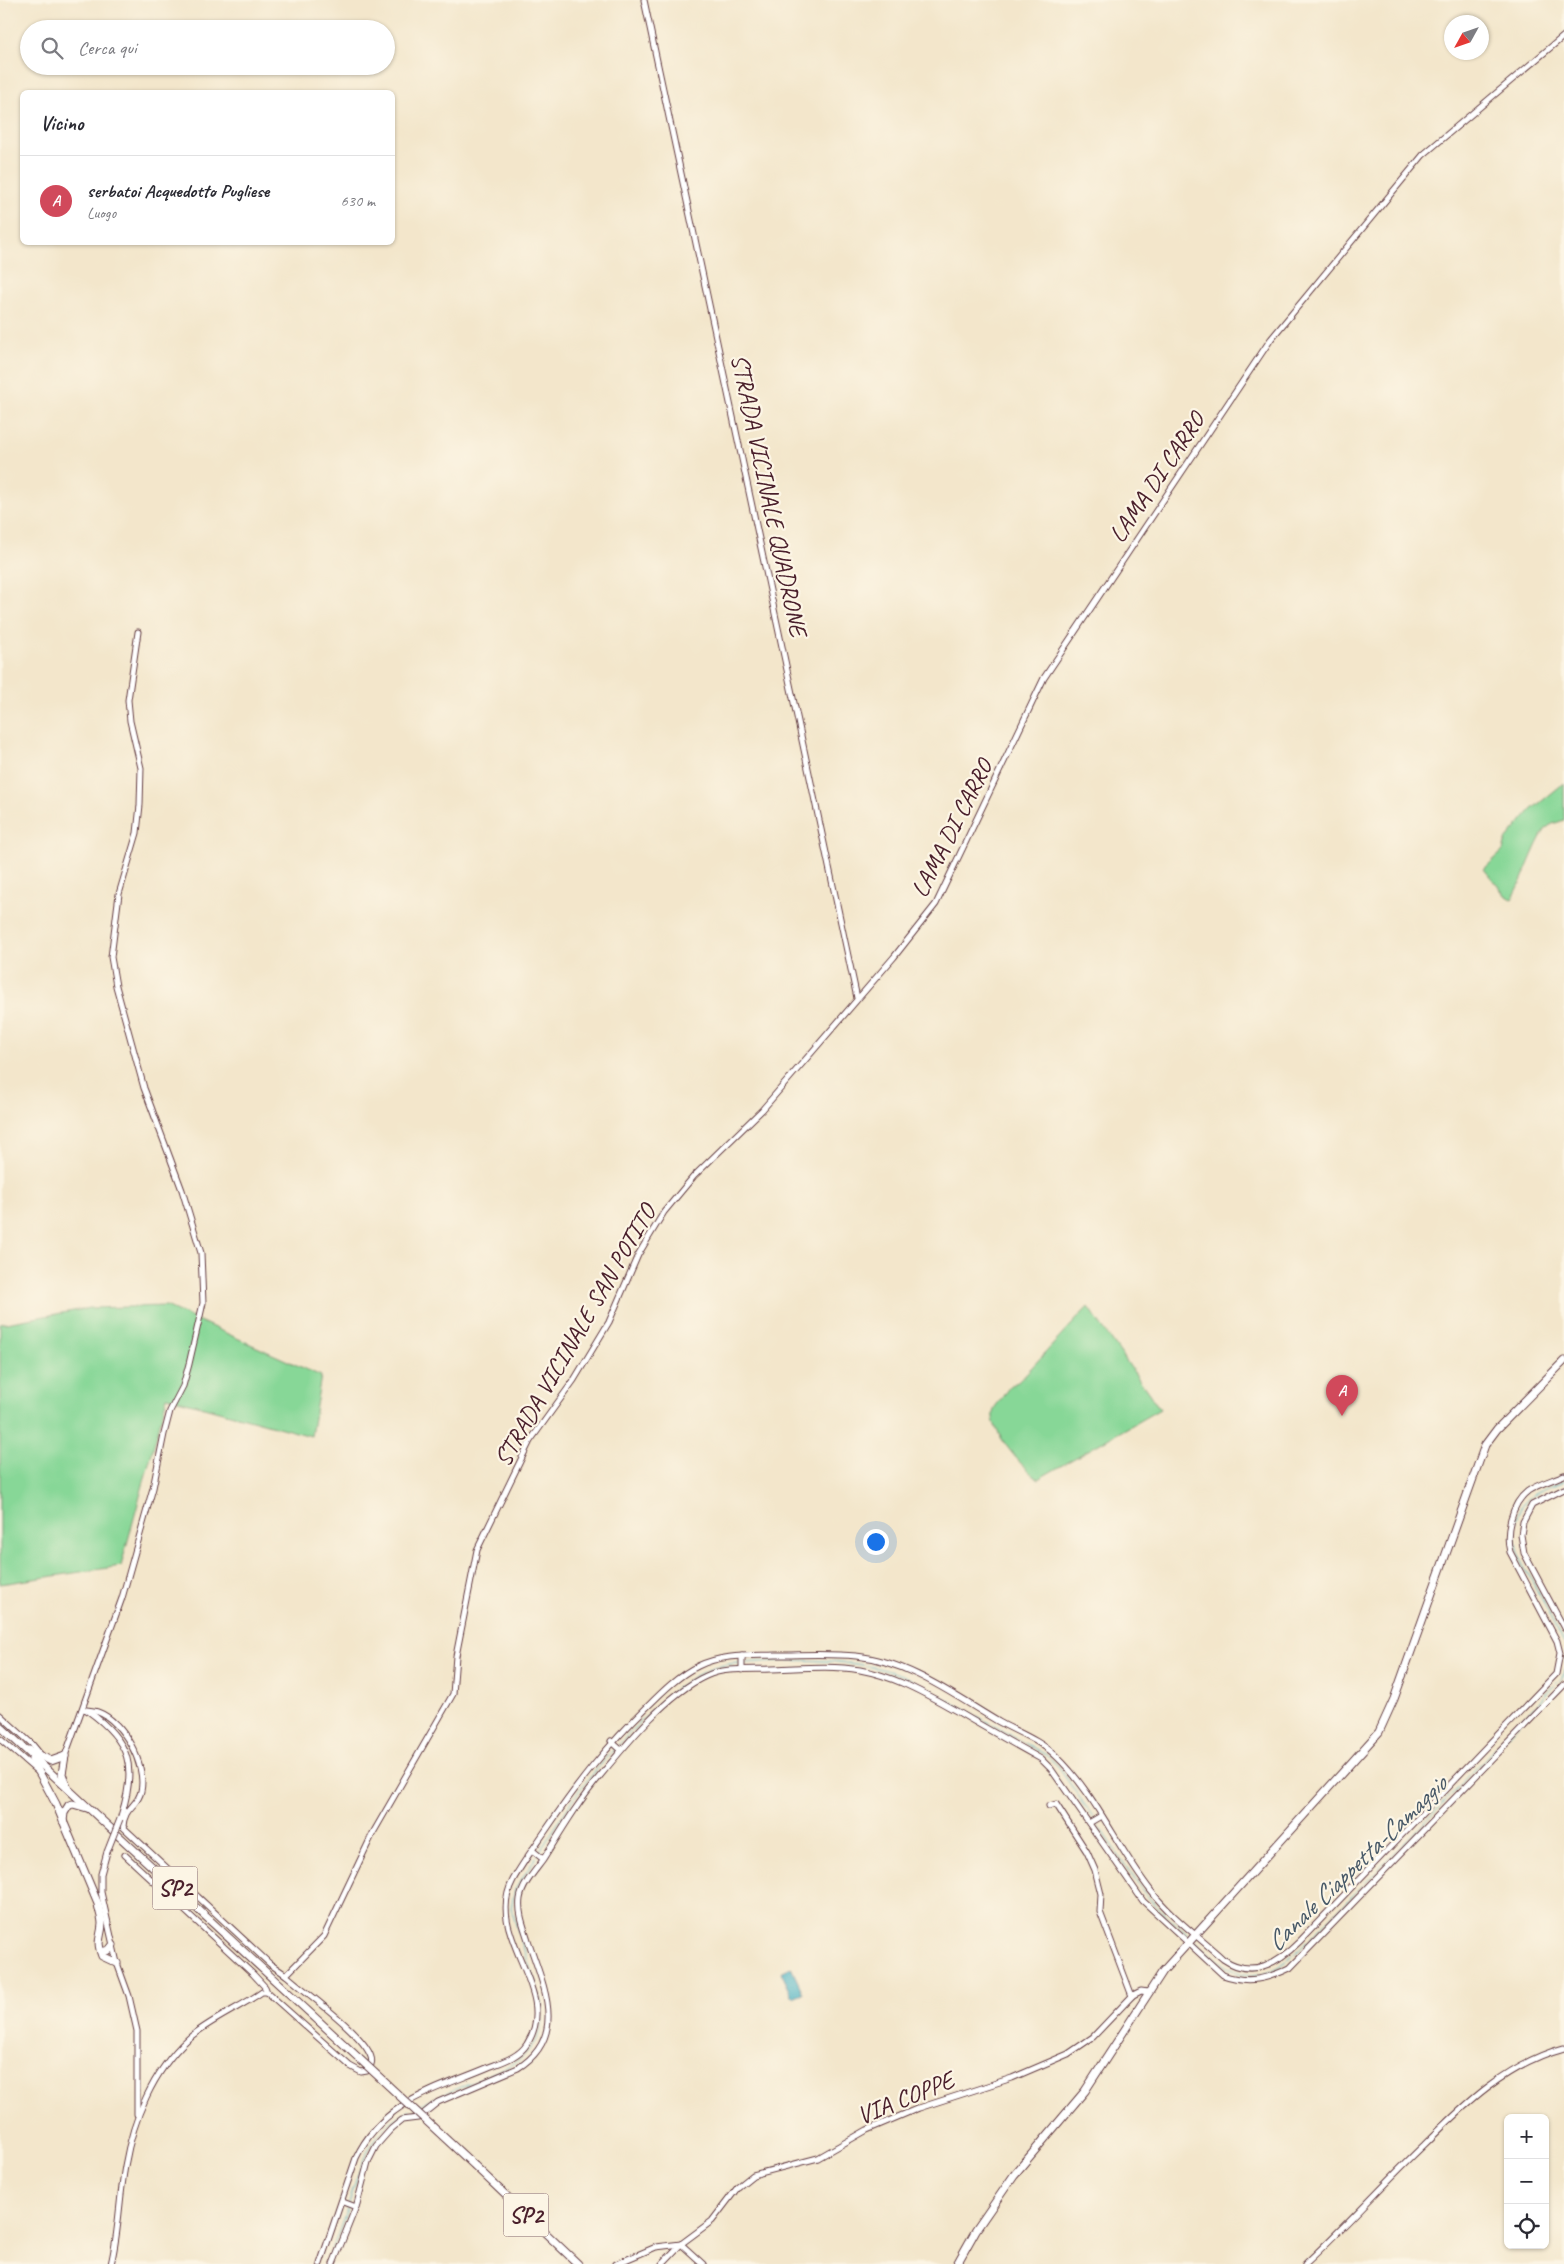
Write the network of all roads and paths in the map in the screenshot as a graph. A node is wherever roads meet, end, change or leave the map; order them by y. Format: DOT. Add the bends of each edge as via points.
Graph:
graph roads {
  1 [pos="644,0"];
  2 [pos="1564,36"];
  3 [pos="138,632"];
  4 [pos="857,998"];
  5 [pos="1564,1361"];
  6 [pos="1564,1475"];
  7 [pos="1564,1489"];
  8 [pos="1519,1502"];
  9 [pos="1530,1508"];
  10 [pos="1564,1628"];
  11 [pos="742,1656"];
  12 [pos="1562,1660"];
  13 [pos="742,1670"];
  14 [pos="1564,1685"];
  15 [pos="976,1708"];
  16 [pos="85,1710"];
  17 [pos="0,1715"];
  18 [pos="969,1719"];
  19 [pos="0,1726"];
  20 [pos="0,1738"];
  21 [pos="611,1741"];
  22 [pos="20,1745"];
  23 [pos="622,1750"];
  24 [pos="27,1752"];
  25 [pos="65,1756"];
  26 [pos="43,1757"];
  27 [pos="1467,1768"];
  28 [pos="41,1775"];
  29 [pos="1477,1777"];
  30 [pos="68,1789"];
  31 [pos="1049,1806"];
  32 [pos="90,1809"];
  33 [pos="1100,1816"];
  34 [pos="63,1822"];
  35 [pos="1089,1823"];
  36 [pos="532,1850"];
  37 [pos="125,1855"];
  38 [pos="543,1859"];
  39 [pos="1377,1861"];
  40 [pos="1386,1871"];
  41 [pos="1191,1938"];
  42 [pos="113,1945"];
  43 [pos="101,1952"];
  44 [pos="117,1963"];
  45 [pos="1249,1969"];
  46 [pos="286,1975"];
  47 [pos="1251,1981"];
  48 [pos="543,1985"];
  49 [pos="532,1988"];
  50 [pos="267,1992"];
  51 [pos="1148,1992"];
  52 [pos="1132,1996"];
  53 [pos="1564,2048"];
  54 [pos="458,2080"];
  55 [pos="463,2092"];
  56 [pos="137,2117"];
  57 [pos="343,2202"];
  58 [pos="356,2207"];
  59 [pos="681,2244"];
  60 [pos="111,2264"];
  61 [pos="320,2264"];
  62 [pos="333,2264"];
  63 [pos="578,2264"];
  64 [pos="616,2264"];
  65 [pos="662,2264"];
  66 [pos="703,2264"];
  67 [pos="957,2264"];
  68 [pos="1305,2264"];
  1 -- 4 [label="street, STRADA VICINALE QUADRONE"];
  2 -- 4 [label="street, LAMA DI CARRO" via="1423,155 1271,339 1044,678 936,904"];
  3 -- 16 [label="street" via="128,700 141,768 140,805 137,834 119,894 111,957 144,1088 182,1190 201,1253 203,1303 189,1364 166,1427 153,1488 122,1598"];
  4 -- 46 [label="street, STRADA VICINALE SAN POTITO" via="762,1110 694,1176 664,1212 638,1255 609,1322 574,1380 530,1441 478,1550 456,1656 453,1694 373,1833 324,1936"];
  5 -- 41 [label="main road" via="1485,1445 1379,1732"];
  6 -- 8 [label="street" via="1529,1490"];
  7 -- 9 [label="street" via="1538,1500"];
  8 -- 9 [label="street"];
  8 -- 12 [label="street" via="1512,1516 1509,1547 1557,1641"];
  9 -- 10 [label="street" via="1521,1544"];
  11 -- 13 [label="street"];
  11 -- 15 [label="street" via="856,1656 872,1659 912,1672"];
  11 -- 21 [label="street" via="713,1660 688,1671"];
  12 -- 27 [label="street" via="1548,1684"];
  13 -- 18 [label="street" via="821,1667 860,1670 902,1681"];
  13 -- 23 [label="street" via="708,1675 692,1683"];
  14 -- 29 [label="street"];
  15 -- 18 [label="street"];
  15 -- 33 [label="street" via="1054,1753 1074,1776"];
  16 -- 25 [label="street"];
  16 -- 42 [label="street, bridge" via="100,1720 120,1742 129,1761 131,1776 129,1793 101,1874 101,1892"];
  16 -- 46 [label="street" via="96,1711 117,1726 128,1738 141,1768 141,1792 137,1802 126,1812 123,1827 270,1964"];
  17 -- 26 [label="street"];
  18 -- 35 [label="street" via="1040,1759 1051,1769"];
  19 -- 22 [label="main road, SP2"];
  20 -- 28 [label="street"];
  21 -- 23 [label="street"];
  21 -- 36 [label="street"];
  22 -- 24 [label="main road, SP2"];
  22 -- 26 [label="main road"];
  23 -- 38 [label="street" via="578,1804"];
  24 -- 28 [label="main road"];
  24 -- 30 [label="main road, SP2"];
  25 -- 26 [label="main road" via="51,1761"];
  25 -- 30 [label="main road" via="62,1774"];
  27 -- 29 [label="street"];
  27 -- 39 [label="street"];
  28 -- 34 [label="main road"];
  29 -- 40 [label="street"];
  30 -- 32 [label="main road, SP2"];
  31 -- 52 [label="street" via="1056,1804 1090,1858 1101,1894 1100,1912"];
  32 -- 34 [label="main road" via="69,1805"];
  32 -- 63 [label="main road, SP2, bridge"];
  33 -- 35 [label="street"];
  33 -- 41 [label="street" via="1152,1893"];
  34 -- 43 [label="main road" via="98,1904 102,1920 98,1936"];
  35 -- 41 [label="street" via="1143,1901"];
  36 -- 38 [label="street"];
  36 -- 49 [label="street" via="512,1882 506,1903 506,1921"];
  37 -- 50 [label="street" via="254,1974"];
  38 -- 48 [label="street" via="520,1897 519,1910"];
  39 -- 40 [label="street"];
  39 -- 45 [label="street" via="1287,1954"];
  40 -- 47 [label="street" via="1290,1968 1277,1975"];
  41 -- 45 [label="street" via="1234,1967"];
  41 -- 47 [label="street" via="1223,1975"];
  41 -- 51 [label="main road"];
  42 -- 43 [label="main road"];
  42 -- 44 [label="street"];
  43 -- 44 [label="main road" via="102,1956"];
  44 -- 56 [label="street" via="137,2031"];
  45 -- 47 [label="street"];
  46 -- 50 [label="street" via="350,2029 371,2056 367,2071 357,2070 342,2060"];
  48 -- 49 [label="street"];
  48 -- 55 [label="street" via="550,2018 545,2038 537,2051 518,2068"];
  49 -- 54 [label="street" via="537,2020 528,2043 511,2058"];
  50 -- 56 [label="street" via="262,1992 188,2040 159,2076"];
  51 -- 52 [label="street" via="1141,1991"];
  51 -- 67 [label="main road" via="1085,2091 1014,2175"];
  52 -- 59 [label="street, VIA COPPE" via="1093,2037 1068,2054 1012,2078 918,2108 867,2130 818,2158 753,2175 738,2188 712,2221"];
  53 -- 68 [label="street" via="1512,2071 1478,2095 1391,2176"];
  54 -- 55 [label="street"];
  54 -- 57 [label="street" via="387,2115 362,2145"];
  55 -- 58 [label="street" via="438,2102 418,2118 402,2120 386,2135 368,2162"];
  56 -- 60 [label="street" via="124,2167"];
  57 -- 58 [label="street"];
  57 -- 61 [label="street"];
  58 -- 62 [label="street"];
  59 -- 64 [label="street" via="656,2247"];
  59 -- 65 [label="street, VIA COPPE"];
  59 -- 66 [label="street"];
}
